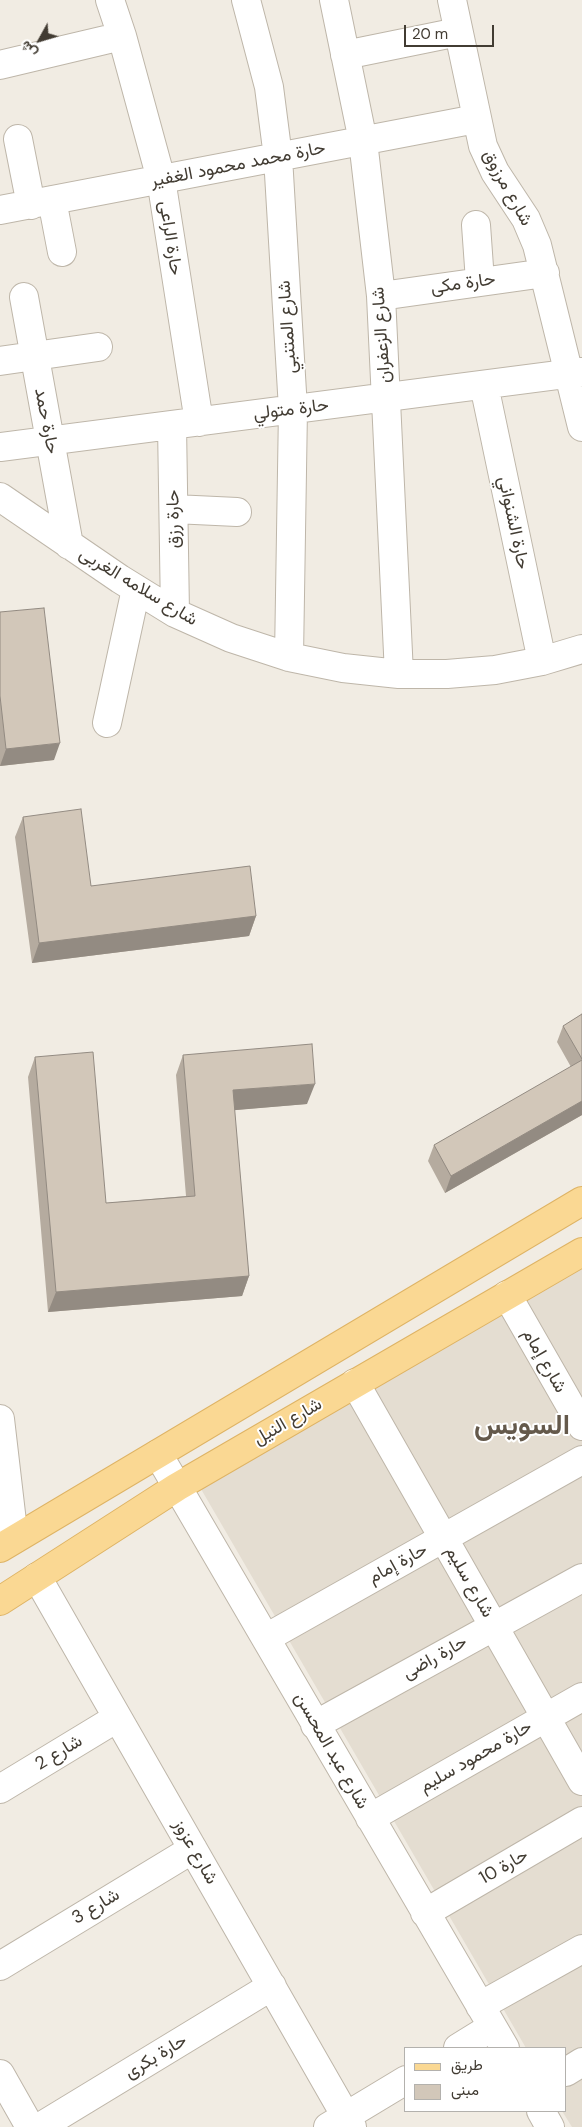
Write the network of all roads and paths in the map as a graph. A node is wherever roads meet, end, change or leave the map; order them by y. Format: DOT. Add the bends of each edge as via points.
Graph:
graph roads {
  1 [pos="110,0"];
  2 [pos="246,0"];
  3 [pos="334,0"];
  4 [pos="452,0"];
  5 [pos="458,32"];
  6 [pos="122,36"];
  7 [pos="345,54"];
  8 [pos="0,65"];
  9 [pos="476,119"];
  10 [pos="18,139"];
  11 [pos="363,141"];
  12 [pos="278,157"];
  13 [pos="161,179"];
  14 [pos="42,202"];
  15 [pos="0,210"];
  16 [pos="476,225"];
  17 [pos="62,252"];
  18 [pos="545,273"];
  19 [pos="480,281"];
  20 [pos="381,296"];
  21 [pos="24,297"];
  22 [pos="98,347"];
  23 [pos="34,356"];
  24 [pos="0,361"];
  25 [pos="576,373"];
  26 [pos="484,385"];
  27 [pos="386,398"];
  28 [pos="294,409"];
  29 [pos="199,422"];
  30 [pos="172,425"];
  31 [pos="582,427"];
  32 [pos="50,441"];
  33 [pos="0,447"];
  34 [pos="0,497"];
  35 [pos="174,509"];
  36 [pos="237,512"];
  37 [pos="69,545"];
  38 [pos="136,589"];
  39 [pos="175,613"];
  40 [pos="582,649"];
  41 [pos="289,657"];
  42 [pos="542,661"];
  43 [pos="399,674"];
  44 [pos="107,723"];
  45 [pos="582,1201"];
  46 [pos="582,1252"];
  47 [pos="507,1295"];
  48 [pos="355,1383"];
  49 [pos="0,1419"];
  50 [pos="582,1426"];
  51 [pos="158,1454"];
  52 [pos="582,1460"];
  53 [pos="177,1487"];
  54 [pos="444,1538"];
  55 [pos="7,1543"];
  56 [pos="37,1577"];
  57 [pos="582,1578"];
  58 [pos="0,1601"];
  59 [pos="494,1626"];
  60 [pos="266,1638"];
  61 [pos="582,1696"];
  62 [pos="546,1717"];
  63 [pos="117,1718"];
  64 [pos="315,1724"];
  65 [pos="582,1781"];
  66 [pos="0,1789"];
  67 [pos="370,1818"];
  68 [pos="582,1821"];
  69 [pos="193,1849"];
  70 [pos="425,1913"];
  71 [pos="582,1949"];
  72 [pos="0,1966"];
  73 [pos="272,1986"];
  74 [pos="492,2027"];
  75 [pos="460,2047"];
  76 [pos="582,2062"];
  77 [pos="567,2071"];
  78 [pos="0,2074"];
  79 [pos="404,2081"];
  80 [pos="542,2112"];
  81 [pos="342,2123"];
  82 [pos="30,2127"];
  83 [pos="40,2127"];
  84 [pos="550,2127"];
  1 -- 6 [label="street, حارة الراعى"];
  2 -- 12 [label="street, شارع المتنبي" via="269,87"];
  3 -- 7 [label="street, شارع الزعفران"];
  4 -- 5 [label="street, شارع مرزوق"];
  5 -- 7 [label="street"];
  5 -- 9 [label="street, شارع مرزوق"];
  6 -- 8 [label="street"];
  6 -- 13 [label="street, حارة الراعى"];
  7 -- 11 [label="street, شارع الزعفران"];
  9 -- 11 [label="street, حارة محمد محمود الغفير"];
  9 -- 18 [label="street, شارع مرزوق" via="483,146 495,172 526,219 538,245"];
  10 -- 14 [label="street"];
  11 -- 12 [label="street, حارة محمد محمود الغفير"];
  11 -- 20 [label="street, شارع الزعفران"];
  12 -- 13 [label="street, حارة محمد محمود الغفير"];
  12 -- 28 [label="street, شارع المتنبي"];
  13 -- 14 [label="street, حارة محمد محمود الغفير"];
  13 -- 29 [label="street, حارة الراعى"];
  14 -- 15 [label="street, حارة محمد محمود الغفير"];
  14 -- 17 [label="street"];
  16 -- 19 [label="street"];
  18 -- 19 [label="street, حارة مكى"];
  18 -- 25 [label="street, شارع مرزوق"];
  19 -- 20 [label="street, حارة مكى"];
  20 -- 27 [label="street, شارع الزعفران"];
  21 -- 23 [label="street, حارة حمد"];
  22 -- 23 [label="street"];
  23 -- 24 [label="street"];
  23 -- 32 [label="street, حارة حمد"];
  25 -- 26 [label="street, حارة متولي"];
  25 -- 31 [label="street, شارع مرزوق"];
  26 -- 27 [label="street, حارة متولي"];
  26 -- 42 [label="street, حارة الشنواني"];
  27 -- 28 [label="street, حارة متولي"];
  27 -- 43 [label="street, شارع الزعفران"];
  28 -- 29 [label="street, حارة متولي"];
  28 -- 41 [label="street, شارع المتنبي"];
  29 -- 30 [label="street, حارة متولي"];
  30 -- 32 [label="street, حارة متولي"];
  30 -- 35 [label="street, حارة رزق"];
  32 -- 33 [label="street, حارة متولي"];
  32 -- 37 [label="street, حارة حمد"];
  34 -- 37 [label="street, شارع سلامه الغربى"];
  35 -- 36 [label="street"];
  35 -- 39 [label="street, حارة رزق"];
  37 -- 38 [label="street, شارع سلامه الغربى"];
  38 -- 39 [label="street, شارع سلامه الغربى"];
  38 -- 44 [label="street"];
  39 -- 41 [label="street, شارع سلامه الغربى" via="231,638"];
  40 -- 42 [label="street, شارع سلامه الغربى"];
  41 -- 43 [label="street, شارع سلامه الغربى"];
  42 -- 43 [label="street, شارع سلامه الغربى" via="485,671"];
  45 -- 51 [label="main road"];
  46 -- 47 [label="main road, شارع النيل"];
  47 -- 48 [label="main road, شارع النيل"];
  47 -- 50 [label="street, شارع إمام"];
  48 -- 53 [label="main road, شارع النيل"];
  48 -- 54 [label="street, شارع سليم"];
  49 -- 55 [label="street"];
  51 -- 53 [label="street, شارع عبد المحسن"];
  51 -- 55 [label="main road"];
  52 -- 54 [label="street, حارة إمام"];
  53 -- 56 [label="main road, شارع النيل"];
  53 -- 60 [label="street, شارع عبد المحسن"];
  54 -- 59 [label="street, شارع سليم"];
  54 -- 60 [label="street, حارة إمام"];
  56 -- 58 [label="main road, شارع النيل"];
  56 -- 63 [label="street, شارع عزوز"];
  57 -- 59 [label="street, حارة راضى"];
  59 -- 62 [label="street, شارع سليم"];
  59 -- 64 [label="street, حارة راضى"];
  60 -- 64 [label="street, شارع عبد المحسن"];
  61 -- 62 [label="street, حارة محمود سليم"];
  62 -- 65 [label="street, شارع سليم"];
  62 -- 67 [label="street, حارة محمود سليم"];
  63 -- 66 [label="street, شارع 2"];
  63 -- 69 [label="street, شارع عزوز"];
  64 -- 67 [label="street, شارع عبد المحسن"];
  67 -- 70 [label="street, شارع عبد المحسن"];
  68 -- 70 [label="street, حارة 10"];
  69 -- 72 [label="street, شارع 3"];
  69 -- 73 [label="street, شارع عزوز"];
  70 -- 74 [label="street, شارع عبد المحسن"];
  71 -- 74 [label="street"];
  73 -- 81 [label="street, شارع عزوز"];
  73 -- 83 [label="street, حارة بكرى"];
  74 -- 75 [label="street"];
  76 -- 77 [label="street"];
  78 -- 82 [label="street"];
  79 -- 81 [label="street"];
  80 -- 84 [label="street"];
}
